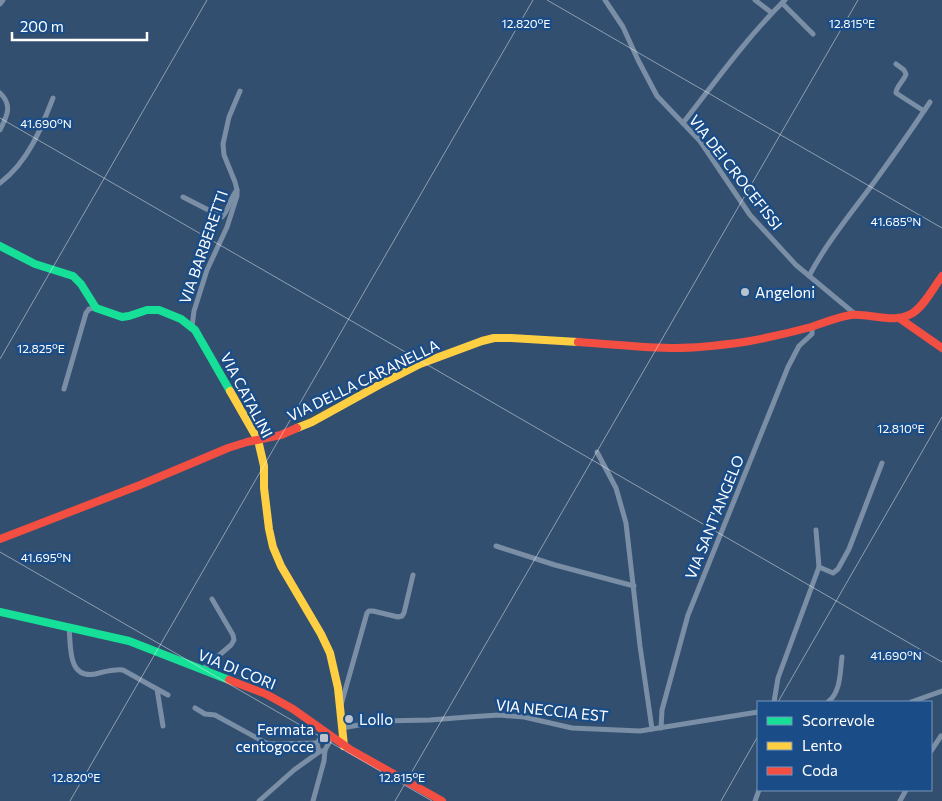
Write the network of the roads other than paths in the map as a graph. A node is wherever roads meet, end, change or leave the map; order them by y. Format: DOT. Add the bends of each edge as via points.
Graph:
graph roads {
  1 [pos="3,0"];
  2 [pos="605,0"];
  3 [pos="755,0"];
  4 [pos="784,2"];
  5 [pos="0,4"];
  6 [pos="772,13"];
  7 [pos="813,34"];
  8 [pos="896,64"];
  9 [pos="240,91"];
  10 [pos="0,93"];
  11 [pos="54,98"];
  12 [pos="930,102"];
  13 [pos="924,111"];
  14 [pos="683,123"];
  15 [pos="0,130"];
  16 [pos="0,183"];
  17 [pos="237,190"];
  18 [pos="183,197"];
  19 [pos="0,246"];
  20 [pos="809,276"];
  21 [pos="942,276"];
  22 [pos="96,308"];
  23 [pos="855,315"];
  24 [pos="899,318"];
  25 [pos="812,326"];
  26 [pos="192,327"];
  27 [pos="942,348"];
  28 [pos="64,389"];
  29 [pos="258,440"];
  30 [pos="597,452"];
  31 [pos="882,464"];
  32 [pos="816,530"];
  33 [pos="0,540"];
  34 [pos="496,546"];
  35 [pos="819,567"];
  36 [pos="413,575"];
  37 [pos="634,586"];
  38 [pos="212,599"];
  39 [pos="0,612"];
  40 [pos="70,627"];
  41 [pos="842,657"];
  42 [pos="202,670"];
  43 [pos="157,689"];
  44 [pos="942,691"];
  45 [pos="168,696"];
  46 [pos="774,701"];
  47 [pos="829,701"];
  48 [pos="914,701"];
  49 [pos="195,708"];
  50 [pos="340,708"];
  51 [pos="757,712"];
  52 [pos="163,726"];
  53 [pos="342,728"];
  54 [pos="661,728"];
  55 [pos="652,729"];
  56 [pos="325,732"];
  57 [pos="941,736"];
  58 [pos="332,738"];
  59 [pos="317,743"];
  60 [pos="344,746"];
  61 [pos="932,750"];
  62 [pos="322,751"];
  63 [pos="259,801"];
  64 [pos="313,801"];
  65 [pos="442,801"];
  1 -- 5 [label="street"];
  2 -- 14 [label="street, VIA DEI CROCEFISSI" via="623,27 656,93"];
  3 -- 6 [label="street"];
  4 -- 6 [label="street"];
  4 -- 7 [label="street"];
  6 -- 14 [label="street"];
  8 -- 13 [label="street" via="906,74 896,93"];
  9 -- 17 [label="street, VIA BARBERETTI" via="229,117 223,144 224,156"];
  10 -- 15 [label="street" via="8,107"];
  11 -- 16 [label="street" via="29,151"];
  12 -- 13 [label="street"];
  13 -- 20 [label="street" via="815,263"];
  14 -- 20 [label="street, VIA DEI CROCEFISSI" via="704,146 750,215"];
  17 -- 18 [label="street" via="222,217"];
  17 -- 26 [label="street, VIA BARBERETTI" via="230,218 197,298"];
  19 -- 22 [label="main road" via="37,265 74,277"];
  20 -- 23 [label="street, VIA DEI CROCEFISSI"];
  21 -- 24 [label="main road" via="916,310"];
  22 -- 26 [label="main road, VIA CATALINI" via="122,317 157,309"];
  22 -- 28 [label="street" via="86,313"];
  23 -- 24 [label="main road, VIA DELLA CARANELLA"];
  23 -- 25 [label="main road, VIA DELLA CARANELLA"];
  24 -- 27 [label="main road"];
  25 -- 29 [label="main road, VIA DELLA CARANELLA" via="749,341 685,348 489,339 416,366 305,426"];
  25 -- 54 [label="street, VIA SANT'ANGELO" via="812,334 799,346 788,367 688,615 662,713"];
  26 -- 29 [label="main road, VIA CATALINI"];
  29 -- 33 [label="main road, VIA DELLA CARANELLA" via="228,448"];
  29 -- 50 [label="main road, VIA CATALINI" via="274,550 329,651"];
  30 -- 37 [label="street" via="614,484 624,515"];
  31 -- 35 [label="street" via="851,546 838,571 832,573"];
  32 -- 35 [label="street"];
  34 -- 37 [label="street"];
  35 -- 46 [label="street" via="778,678"];
  36 -- 50 [label="street" via="402,616 373,610 367,613"];
  37 -- 55 [label="street"];
  38 -- 42 [label="street" via="234,640"];
  39 -- 40 [label="main road, VIA DI CORI"];
  40 -- 42 [label="main road, VIA DI CORI" via="129,641"];
  40 -- 43 [label="street" via="72,661 80,672 90,675 121,670"];
  41 -- 47 [label="street" via="840,679"];
  42 -- 56 [label="main road, VIA DI CORI" via="273,697"];
  43 -- 45 [label="street"];
  43 -- 52 [label="street"];
  44 -- 48 [label="street"];
  49 -- 59 [label="street" via="266,743"];
  50 -- 53 [label="main road, VIA CATALINI"];
  51 -- 54 [label="street, VIA NECCIA EST"];
  53 -- 55 [label="street, VIA NECCIA EST" via="381,721 502,715 576,728"];
  53 -- 60 [label="main road, VIA CATALINI"];
  54 -- 55 [label="street, VIA NECCIA EST"];
  56 -- 58 [label="main road, VIA DI CORI"];
  56 -- 59 [label="street"];
  57 -- 61 [label="street"];
  58 -- 60 [label="main road, VIA DI CORI"];
  58 -- 62 [label="street"];
  59 -- 62 [label="street"];
  60 -- 65 [label="main road, VIA DI CORI"];
  62 -- 63 [label="street" via="294,770"];
  62 -- 64 [label="street" via="324,759"];
}
